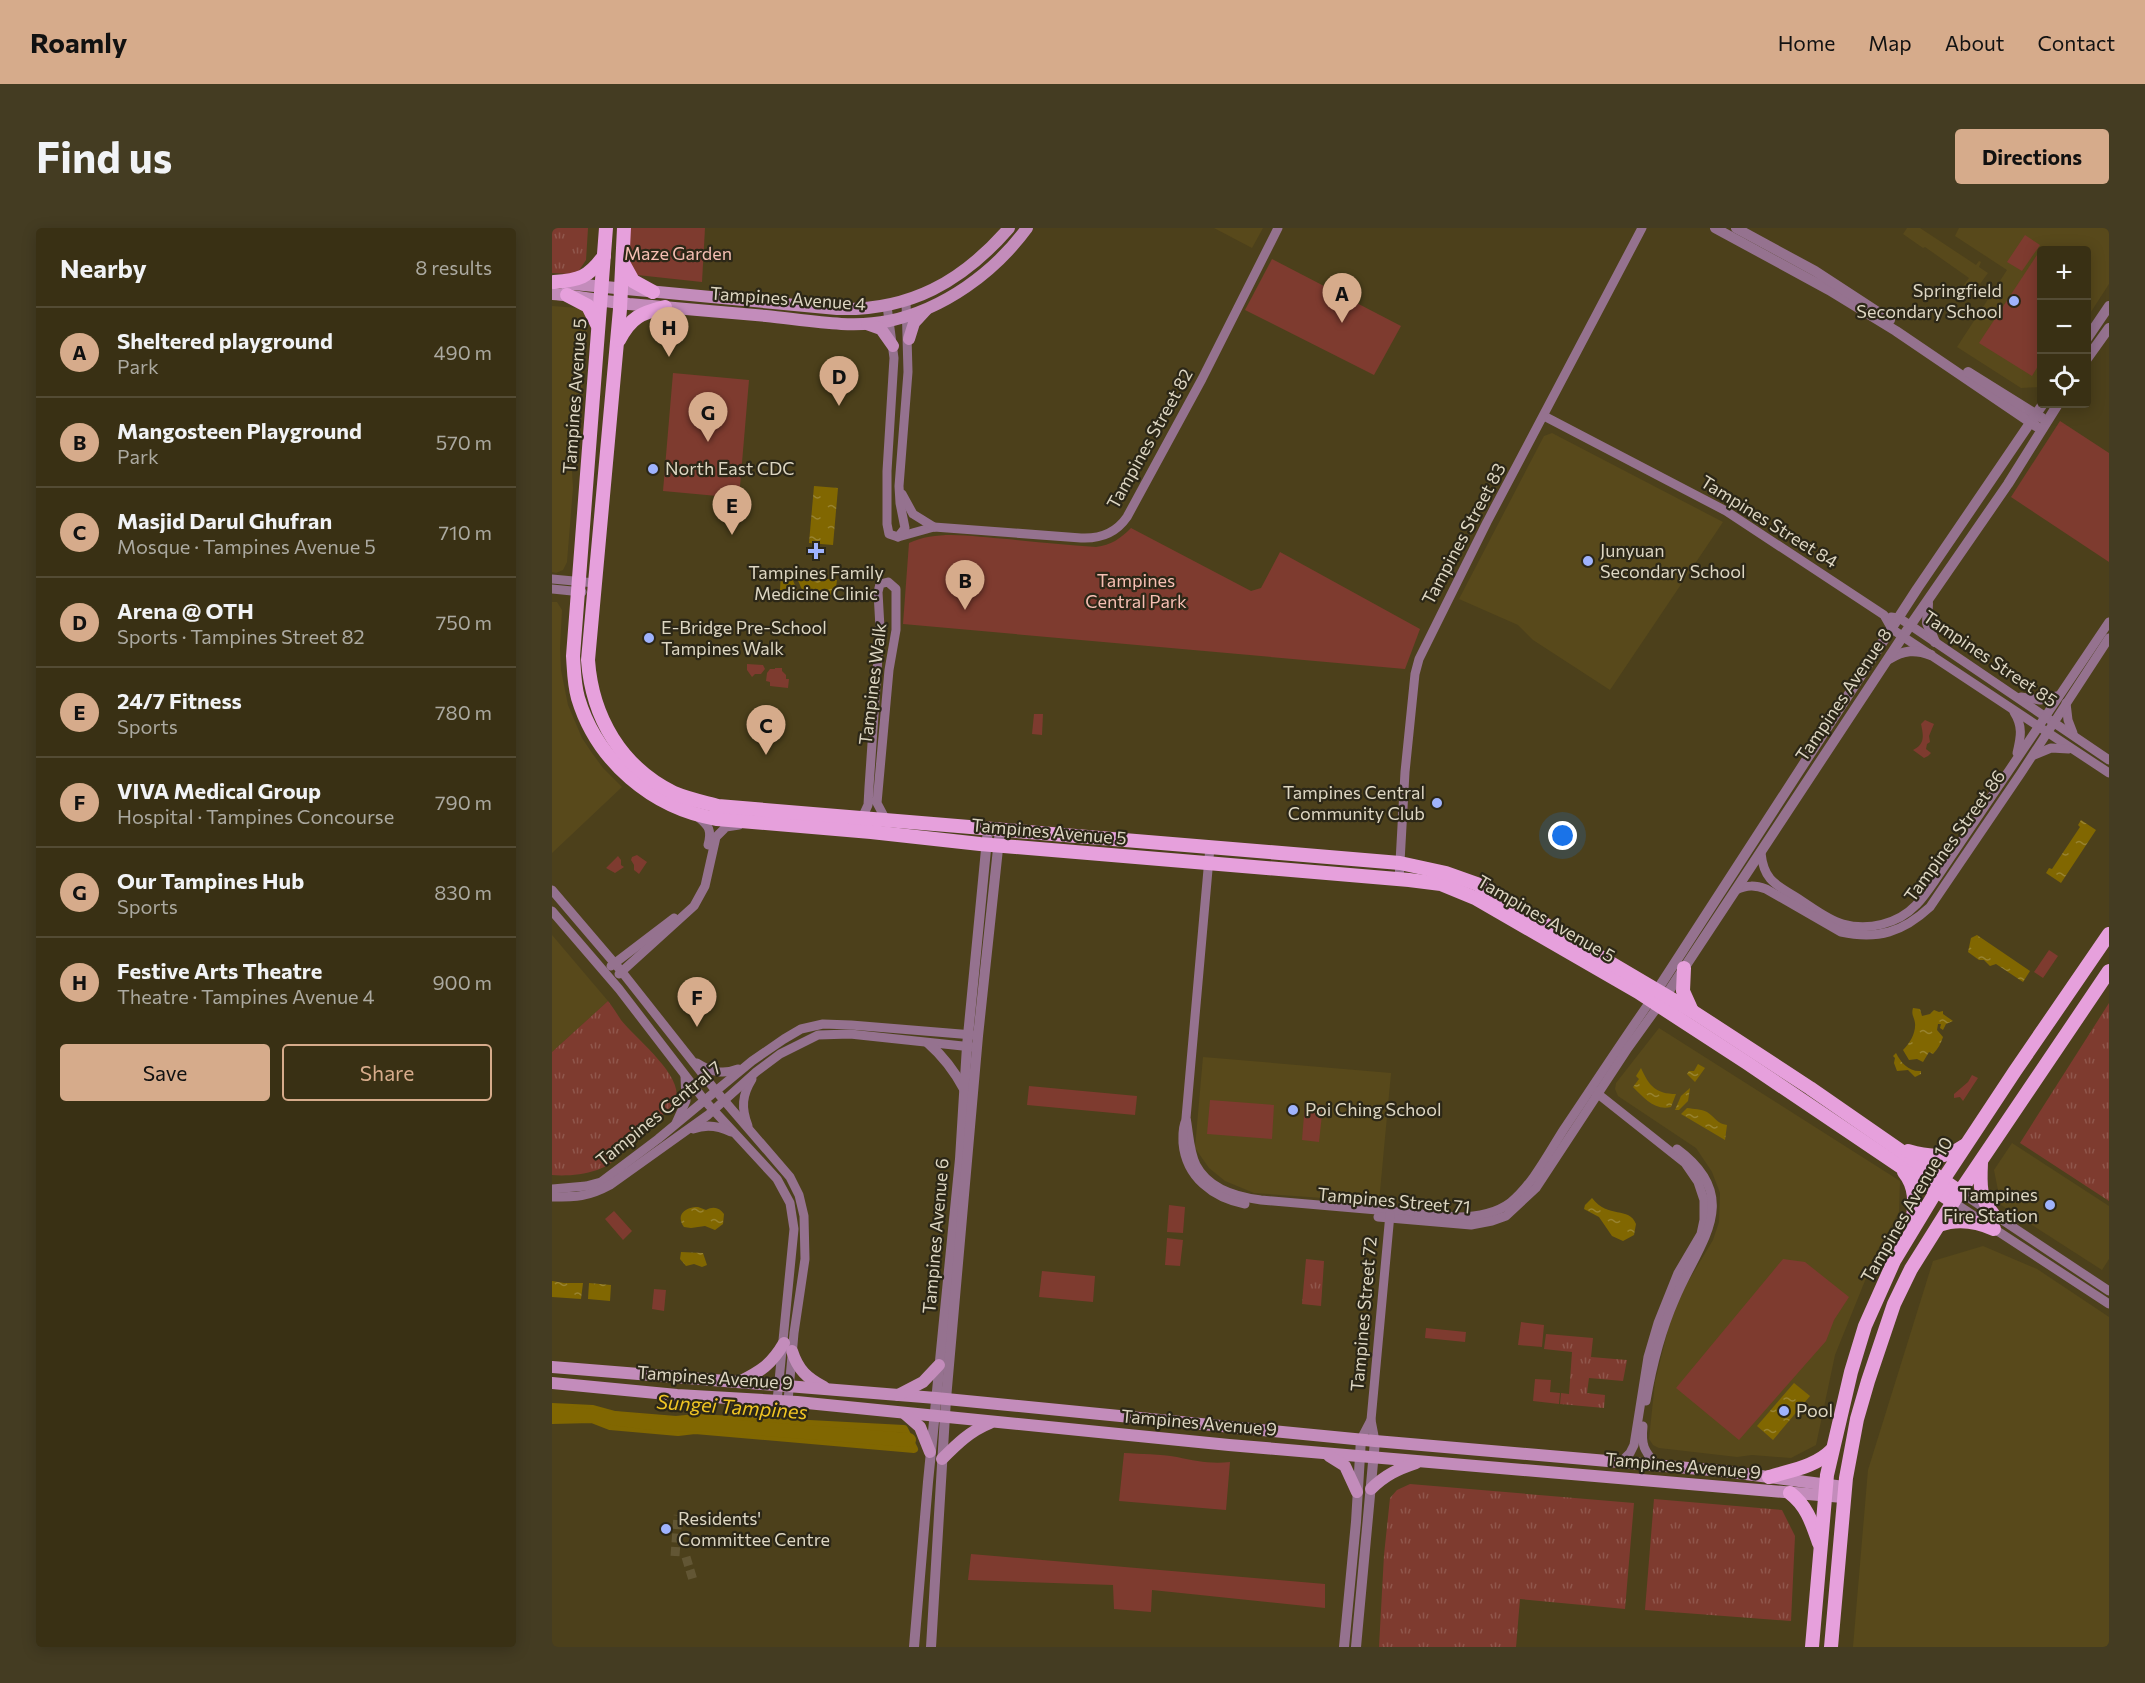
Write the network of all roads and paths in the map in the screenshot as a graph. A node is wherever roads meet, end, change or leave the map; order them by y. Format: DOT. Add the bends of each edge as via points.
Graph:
graph roads {
  1 [pos="606,228"];
  2 [pos="624,228"];
  3 [pos="1009,228"];
  4 [pos="1027,228"];
  5 [pos="1278,228"];
  6 [pos="1642,228"];
  7 [pos="1715,228"];
  8 [pos="1744,233"];
  9 [pos="604,256"];
  10 [pos="621,258"];
  11 [pos="552,286"];
  12 [pos="652,292"];
  13 [pos="601,294"];
  14 [pos="567,296"];
  15 [pos="620,296"];
  16 [pos="906,301"];
  17 [pos="887,306"];
  18 [pos="2109,306"];
  19 [pos="665,307"];
  20 [pos="929,307"];
  21 [pos="907,316"];
  22 [pos="889,321"];
  23 [pos="866,324"];
  24 [pos="2109,328"];
  25 [pos="598,332"];
  26 [pos="2091,333"];
  27 [pos="909,339"];
  28 [pos="893,346"];
  29 [pos="616,348"];
  30 [pos="2090,354"];
  31 [pos="2040,408"];
  32 [pos="2055,408"];
  33 [pos="1544,416"];
  34 [pos="2033,418"];
  35 [pos="2044,425"];
  36 [pos="899,486"];
  37 [pos="934,527"];
  38 [pos="898,537"];
  39 [pos="552,579"];
  40 [pos="578,586"];
  41 [pos="594,588"];
  42 [pos="552,589"];
  43 [pos="1929,597"];
  44 [pos="1884,615"];
  45 [pos="1899,618"];
  46 [pos="2109,621"];
  47 [pos="1910,625"];
  48 [pos="1892,628"];
  49 [pos="1903,636"];
  50 [pos="2109,638"];
  51 [pos="1935,642"];
  52 [pos="1931,655"];
  53 [pos="1887,660"];
  54 [pos="2013,694"];
  55 [pos="2057,696"];
  56 [pos="2066,703"];
  57 [pos="2012,708"];
  58 [pos="2044,715"];
  59 [pos="2054,722"];
  60 [pos="2037,726"];
  61 [pos="2047,733"];
  62 [pos="2074,736"];
  63 [pos="2072,749"];
  64 [pos="2032,756"];
  65 [pos="2109,760"];
  66 [pos="2015,761"];
  67 [pos="2109,773"];
  68 [pos="696,816"];
  69 [pos="862,818"];
  70 [pos="886,820"];
  71 [pos="760,824"];
  72 [pos="994,829"];
  73 [pos="871,832"];
  74 [pos="993,845"];
  75 [pos="1210,848"];
  76 [pos="1761,853"];
  77 [pos="1400,863"];
  78 [pos="1209,864"];
  79 [pos="1399,880"];
  80 [pos="552,890"];
  81 [pos="1736,890"];
  82 [pos="1786,895"];
  83 [pos="552,911"];
  84 [pos="2109,934"];
  85 [pos="615,963"];
  86 [pos="1684,968"];
  87 [pos="605,971"];
  88 [pos="2109,971"];
  89 [pos="622,972"];
  90 [pos="612,980"];
  91 [pos="1658,998"];
  92 [pos="1692,1011"];
  93 [pos="973,1035"];
  94 [pos="927,1043"];
  95 [pos="972,1047"];
  96 [pos="693,1060"];
  97 [pos="749,1064"];
  98 [pos="756,1072"];
  99 [pos="684,1073"];
  100 [pos="964,1090"];
  101 [pos="716,1091"];
  102 [pos="1594,1091"];
  103 [pos="724,1100"];
  104 [pos="705,1101"];
  105 [pos="713,1110"];
  106 [pos="674,1127"];
  107 [pos="750,1131"];
  108 [pos="684,1132"];
  109 [pos="1652,1136"];
  110 [pos="743,1141"];
  111 [pos="1966,1144"];
  112 [pos="1898,1148"];
  113 [pos="1981,1163"];
  114 [pos="1900,1167"];
  115 [pos="1940,1186"];
  116 [pos="552,1189"];
  117 [pos="552,1197"];
  118 [pos="1957,1197"];
  119 [pos="1390,1214"];
  120 [pos="1994,1214"];
  121 [pos="1939,1225"];
  122 [pos="1994,1229"];
  123 [pos="1912,1230"];
  124 [pos="2109,1290"];
  125 [pos="2109,1304"];
  126 [pos="788,1347"];
  127 [pos="939,1365"];
  128 [pos="552,1367"];
  129 [pos="552,1383"];
  130 [pos="738,1383"];
  131 [pos="784,1386"];
  132 [pos="828,1389"];
  133 [pos="897,1396"];
  134 [pos="941,1398"];
  135 [pos="782,1401"];
  136 [pos="903,1412"];
  137 [pos="940,1416"];
  138 [pos="1371,1420"];
  139 [pos="994,1421"];
  140 [pos="1360,1439"];
  141 [pos="1375,1441"];
  142 [pos="1832,1450"];
  143 [pos="930,1452"];
  144 [pos="1323,1453"];
  145 [pos="1359,1456"];
  146 [pos="1374,1457"];
  147 [pos="942,1460"];
  148 [pos="1422,1461"];
  149 [pos="1621,1462"];
  150 [pos="1656,1465"];
  151 [pos="1769,1477"];
  152 [pos="1371,1489"];
  153 [pos="1826,1491"];
  154 [pos="1358,1492"];
  155 [pos="1844,1492"];
  156 [pos="1790,1493"];
  157 [pos="1820,1547"];
  158 [pos="914,1647"];
  159 [pos="931,1647"];
  160 [pos="1344,1647"];
  161 [pos="1356,1647"];
  162 [pos="1812,1647"];
  163 [pos="1831,1647"];
  1 -- 9 [label="main road, Tampines Avenue 5"];
  2 -- 10 [label="main road, Tampines Avenue 5"];
  3 -- 16 [label="main road, Tampines Avenue 4" via="971,266"];
  4 -- 20 [label="main road, Tampines Avenue 4" via="984,274"];
  5 -- 37 [label="street, Tampines Street 82" via="1202,379 1127,517 1115,531 1091,538"];
  6 -- 33 [label="street, Tampines Street 83"];
  7 -- 8 [label="street"];
  8 -- 34 [label="street" via="1853,295"];
  9 -- 11 [label="main road" via="584,277"];
  9 -- 13 [label="main road, Tampines Avenue 5"];
  10 -- 12 [label="main road" via="631,279"];
  10 -- 15 [label="main road, Tampines Avenue 5"];
  11 -- 13 [label="main road, Tampines Avenue 4"];
  11 -- 14 [label="main road, Tampines Avenue 4"];
  12 -- 15 [label="main road, Tampines Avenue 4"];
  12 -- 17 [label="main road, Tampines Avenue 4" via="837,309"];
  13 -- 14 [label="main road, Tampines Avenue 4"];
  13 -- 15 [label="main road, Tampines Avenue 4"];
  13 -- 25 [label="main road, Tampines Avenue 5"];
  14 -- 25 [label="main road" via="588,306 597,321"];
  15 -- 19 [label="main road, Tampines Avenue 4"];
  15 -- 29 [label="main road, Tampines Avenue 5"];
  16 -- 17 [label="main road, Tampines Avenue 4"];
  16 -- 21 [label="street"];
  17 -- 22 [label="street"];
  18 -- 26 [label="street"];
  19 -- 23 [label="main road, Tampines Avenue 4"];
  19 -- 29 [label="main road" via="636,316"];
  20 -- 21 [label="main road, Tampines Avenue 4"];
  20 -- 27 [label="main road" via="914,323"];
  21 -- 22 [label="main road, Tampines Avenue 4"];
  21 -- 27 [label="street"];
  22 -- 23 [label="main road, Tampines Avenue 4"];
  22 -- 28 [label="street"];
  23 -- 28 [label="main road" via="881,329"];
  24 -- 30 [label="street"];
  25 -- 40 [label="main road, Tampines Avenue 5"];
  27 -- 36 [label="street"];
  28 -- 38 [label="street" via="887,524 889,534"];
  29 -- 41 [label="main road, Tampines Avenue 5"];
  31 -- 34 [label="street, Tampines Avenue 8"];
  32 -- 35 [label="street, Tampines Avenue 8"];
  33 -- 44 [label="street, Tampines Street 84" via="1726,511"];
  33 -- 77 [label="street, Tampines Street 83" via="1419,659 1405,772"];
  34 -- 35 [label="street"];
  34 -- 45 [label="street, Tampines Avenue 8"];
  35 -- 43 [label="street, Tampines Avenue 8"];
  36 -- 37 [label="street" via="913,514"];
  36 -- 38 [label="street" via="905,528"];
  37 -- 38 [label="street, Tampines Street 82"];
  39 -- 40 [label="street"];
  40 -- 41 [label="street"];
  40 -- 42 [label="street"];
  40 -- 68 [label="main road, Tampines Avenue 5" via="574,668 586,721 627,776 667,803"];
  41 -- 69 [label="main road, Tampines Avenue 5" via="588,660 590,686 605,727 636,766 674,793 718,806"];
  43 -- 47 [label="street, Tampines Avenue 8"];
  43 -- 51 [label="street" via="1926,617"];
  44 -- 45 [label="street, Tampines Street 85"];
  44 -- 48 [label="street, Tampines Street 84"];
  45 -- 47 [label="street, Tampines Street 85"];
  45 -- 48 [label="street, Tampines Avenue 8"];
  46 -- 55 [label="street, Tampines Street 86"];
  47 -- 49 [label="street, Tampines Avenue 8"];
  47 -- 51 [label="street, Tampines Street 85"];
  48 -- 49 [label="street, Tampines Street 84"];
  48 -- 91 [label="street, Tampines Avenue 8"];
  49 -- 52 [label="street, Tampines Street 85"];
  49 -- 53 [label="street, Tampines Avenue 8"];
  50 -- 56 [label="street, Tampines Street 86"];
  51 -- 54 [label="street, Tampines Street 85"];
  52 -- 53 [label="street" via="1910,650"];
  52 -- 57 [label="street, Tampines Street 85"];
  53 -- 76 [label="street, Tampines Avenue 8"];
  54 -- 55 [label="street" via="2033,700"];
  54 -- 58 [label="street, Tampines Street 85"];
  55 -- 58 [label="street, Tampines Street 86"];
  56 -- 59 [label="street, Tampines Street 86"];
  56 -- 62 [label="street, Tampines Street 85"];
  57 -- 60 [label="street, Tampines Street 85"];
  57 -- 66 [label="street" via="2021,731"];
  58 -- 59 [label="street, Tampines Street 85"];
  58 -- 60 [label="street, Tampines Street 86"];
  59 -- 61 [label="street, Tampines Street 86"];
  59 -- 62 [label="street, Tampines Street 85"];
  60 -- 61 [label="street, Tampines Street 85"];
  60 -- 66 [label="street, Tampines Street 86"];
  61 -- 63 [label="street, Tampines Street 85"];
  61 -- 64 [label="street, Tampines Street 86"];
  62 -- 65 [label="street, Tampines Street 85"];
  63 -- 64 [label="street" via="2051,748"];
  63 -- 67 [label="street, Tampines Street 85"];
  64 -- 82 [label="street, Tampines Street 86" via="1930,907 1913,922 1890,932 1854,935 1841,932"];
  66 -- 82 [label="street, Tampines Street 86" via="1938,876 1915,906 1898,918 1868,927 1843,924"];
  68 -- 71 [label="main road, Tampines Avenue 5"];
  68 -- 85 [label="street" via="711,831 695,895 676,916"];
  69 -- 70 [label="main road, Tampines Avenue 5"];
  69 -- 70 [label="street, Tampines Walk" via="870,787 880,628 878,592 880,584 888,582 896,589 897,612 877,803"];
  69 -- 73 [label="main road"];
  70 -- 72 [label="main road, Tampines Avenue 5"];
  71 -- 73 [label="main road, Tampines Avenue 5"];
  71 -- 89 [label="street" via="733,825 722,830 716,837 705,886 694,906"];
  72 -- 74 [label="street, Tampines Avenue 6"];
  72 -- 75 [label="main road, Tampines Avenue 5"];
  73 -- 74 [label="main road, Tampines Avenue 5"];
  74 -- 78 [label="main road, Tampines Avenue 5"];
  74 -- 93 [label="street, Tampines Avenue 6"];
  75 -- 77 [label="main road, Tampines Avenue 5"];
  75 -- 78 [label="street, Tampines Street 71"];
  76 -- 81 [label="street, Tampines Avenue 8"];
  76 -- 82 [label="street, Tampines Street 86" via="1770,881"];
  77 -- 79 [label="street, Tampines Street 83"];
  77 -- 91 [label="main road, Tampines Avenue 5" via="1477,884"];
  78 -- 79 [label="main road, Tampines Avenue 5"];
  78 -- 119 [label="street, Tampines Street 71" via="1186,1118 1196,1165 1216,1185 1231,1193 1261,1200"];
  79 -- 91 [label="main road, Tampines Avenue 5" via="1441,884 1475,898"];
  80 -- 85 [label="street"];
  81 -- 82 [label="street, Tampines Street 86" via="1756,886"];
  81 -- 86 [label="street, Tampines Avenue 8"];
  83 -- 87 [label="street"];
  84 -- 111 [label="main road, Tampines Avenue 10"];
  85 -- 87 [label="street"];
  85 -- 89 [label="street"];
  86 -- 91 [label="street, Tampines Avenue 8"];
  86 -- 92 [label="main road" via="1683,991"];
  87 -- 90 [label="street"];
  88 -- 113 [label="main road, Tampines Avenue 10"];
  89 -- 90 [label="street"];
  89 -- 96 [label="street"];
  90 -- 99 [label="street"];
  91 -- 92 [label="main road, Tampines Avenue 5"];
  91 -- 102 [label="street, Tampines Street 71" via="1604,1066"];
  91 -- 114 [label="main road, Tampines Avenue 5"];
  92 -- 112 [label="main road, Tampines Avenue 5"];
  93 -- 95 [label="street, Tampines Avenue 6"];
  93 -- 97 [label="street, Tampines Central 7" via="823,1024 801,1029"];
  94 -- 95 [label="street, Tampines Central 7"];
  94 -- 98 [label="street, Tampines Central 7" via="850,1034 818,1035 780,1054"];
  94 -- 100 [label="street" via="952,1067"];
  95 -- 100 [label="street, Tampines Avenue 6"];
  95 -- 134 [label="street, Tampines Avenue 6"];
  96 -- 97 [label="street, Tampines Central 7" via="719,1073"];
  96 -- 101 [label="street"];
  97 -- 101 [label="street, Tampines Central 7"];
  98 -- 103 [label="street, Tampines Central 7"];
  98 -- 107 [label="street" via="743,1096"];
  99 -- 104 [label="street"];
  99 -- 106 [label="street" via="686,1101"];
  100 -- 127 [label="street, Tampines Avenue 6"];
  101 -- 103 [label="street"];
  101 -- 104 [label="street, Tampines Central 7"];
  102 -- 109 [label="street"];
  102 -- 119 [label="street, Tampines Street 71" via="1509,1204 1475,1217"];
  103 -- 105 [label="street, Tampines Central 7"];
  103 -- 107 [label="street"];
  104 -- 105 [label="street"];
  104 -- 106 [label="street, Tampines Central 7"];
  105 -- 108 [label="street, Tampines Central 7"];
  105 -- 110 [label="street"];
  106 -- 116 [label="street, Tampines Central 7" via="601,1182"];
  107 -- 126 [label="street" via="790,1177 804,1216 805,1260"];
  108 -- 110 [label="street, Tampines Central 7" via="702,1126 721,1127"];
  108 -- 117 [label="street, Tampines Central 7" via="593,1194"];
  109 -- 149 [label="street" via="1693,1173 1702,1190 1704,1220 1658,1323 1647,1357 1634,1445"];
  109 -- 150 [label="street" via="1676,1148 1698,1168 1709,1188 1712,1211 1707,1237 1684,1276 1664,1325 1648,1390 1642,1443"];
  110 -- 126 [label="street" via="777,1179 790,1203 793,1240"];
  111 -- 112 [label="main road" via="1955,1152 1936,1156"];
  111 -- 115 [label="main road, Tampines Avenue 10"];
  112 -- 115 [label="main road, Tampines Avenue 5"];
  113 -- 118 [label="main road, Tampines Avenue 10"];
  113 -- 120 [label="main road" via="1981,1190 1985,1205"];
  114 -- 115 [label="main road, Tampines Avenue 5"];
  114 -- 123 [label="main road" via="1913,1186"];
  115 -- 118 [label="main road, Tampines Avenue 5"];
  115 -- 123 [label="main road, Tampines Avenue 10"];
  118 -- 120 [label="street"];
  118 -- 121 [label="main road, Tampines Avenue 10"];
  118 -- 122 [label="street"];
  119 -- 138 [label="street, Tampines Street 72"];
  120 -- 124 [label="street"];
  121 -- 122 [label="main road" via="1972,1221"];
  121 -- 155 [label="main road, Tampines Avenue 10" via="1894,1304 1863,1400"];
  122 -- 125 [label="street"];
  123 -- 142 [label="main road, Tampines Avenue 10" via="1865,1326"];
  126 -- 130 [label="main road" via="766,1367"];
  126 -- 131 [label="street"];
  126 -- 132 [label="main road" via="808,1379"];
  127 -- 133 [label="main road" via="923,1382"];
  127 -- 134 [label="street, Tampines Avenue 6"];
  128 -- 130 [label="main road, Tampines Avenue 9"];
  129 -- 135 [label="main road, Tampines Avenue 9"];
  130 -- 131 [label="main road, Tampines Avenue 9"];
  131 -- 132 [label="main road, Tampines Avenue 9"];
  131 -- 135 [label="street"];
  132 -- 133 [label="main road, Tampines Avenue 9"];
  133 -- 134 [label="main road, Tampines Avenue 9"];
  134 -- 137 [label="street, Tampines Avenue 6"];
  134 -- 140 [label="main road, Tampines Avenue 9"];
  135 -- 136 [label="main road, Tampines Avenue 9"];
  136 -- 137 [label="main road, Tampines Avenue 9"];
  136 -- 143 [label="main road" via="920,1427"];
  137 -- 139 [label="main road, Tampines Avenue 9"];
  137 -- 143 [label="street, Tampines Avenue 6"];
  137 -- 147 [label="street, Tampines Avenue 6"];
  138 -- 140 [label="street, Tampines Street 72"];
  138 -- 141 [label="street, Tampines Street 72"];
  139 -- 144 [label="main road, Tampines Avenue 9"];
  139 -- 147 [label="main road" via="975,1429"];
  140 -- 141 [label="main road, Tampines Avenue 9"];
  140 -- 145 [label="street"];
  141 -- 146 [label="street"];
  141 -- 149 [label="main road, Tampines Avenue 9"];
  142 -- 151 [label="main road" via="1810,1466"];
  142 -- 153 [label="main road, Tampines Avenue 10"];
  143 -- 158 [label="street, Tampines Avenue 6"];
  144 -- 145 [label="main road, Tampines Avenue 9"];
  144 -- 154 [label="main road" via="1345,1466"];
  145 -- 146 [label="main road, Tampines Avenue 9"];
  145 -- 154 [label="street"];
  146 -- 148 [label="main road, Tampines Avenue 9"];
  146 -- 152 [label="street"];
  147 -- 159 [label="street, Tampines Avenue 6"];
  148 -- 152 [label="main road" via="1396,1469"];
  148 -- 156 [label="main road, Tampines Avenue 9"];
  149 -- 150 [label="main road, Tampines Avenue 9"];
  150 -- 151 [label="main road, Tampines Avenue 9"];
  151 -- 153 [label="main road, Tampines Avenue 9"];
  152 -- 161 [label="street"];
  153 -- 155 [label="main road, Tampines Avenue 9"];
  153 -- 156 [label="main road, Tampines Avenue 9"];
  153 -- 157 [label="main road, Tampines Avenue 10"];
  154 -- 160 [label="street"];
  155 -- 163 [label="main road, Tampines Avenue 10"];
  156 -- 157 [label="main road" via="1806,1509"];
  157 -- 162 [label="main road, Tampines Avenue 10"];
}
